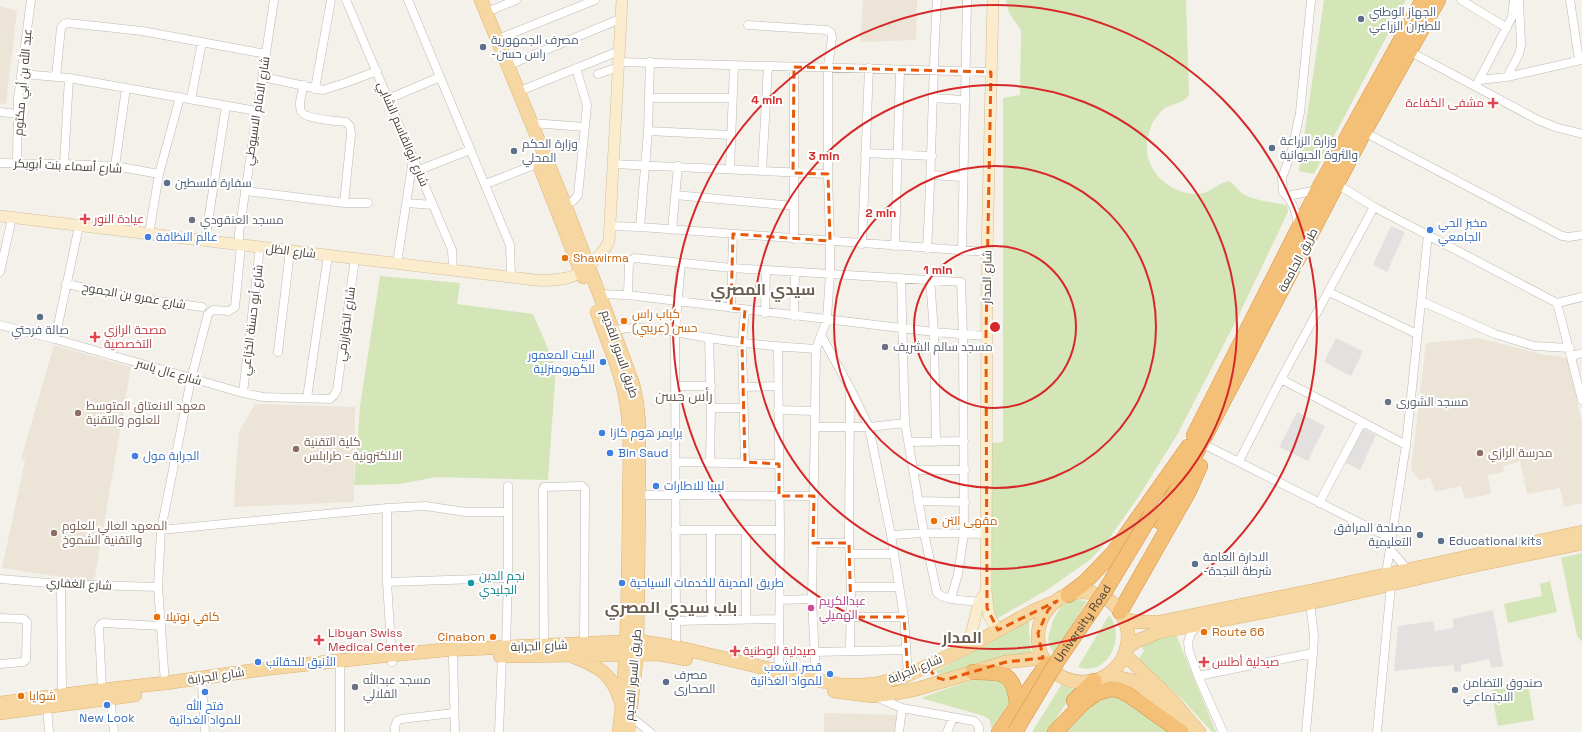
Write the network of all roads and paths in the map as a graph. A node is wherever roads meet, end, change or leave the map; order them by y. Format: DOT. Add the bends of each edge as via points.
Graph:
graph roads {
  1 [pos="30,0"];
  2 [pos="274,0"];
  3 [pos="331,0"];
  4 [pos="346,0"];
  5 [pos="408,0"];
  6 [pos="473,0"];
  7 [pos="516,0"];
  8 [pos="595,0"];
  9 [pos="622,0"];
  10 [pos="937,0"];
  11 [pos="966,0"];
  12 [pos="993,0"];
  13 [pos="1311,0"];
  14 [pos="1423,0"];
  15 [pos="1438,0"];
  16 [pos="1461,0"];
  17 [pos="1570,0"];
  18 [pos="1517,1"];
  19 [pos="484,6"];
  20 [pos="620,19"];
  21 [pos="748,25"];
  22 [pos="1507,28"];
  23 [pos="498,39"];
  24 [pos="202,42"];
  25 [pos="1409,52"];
  26 [pos="266,54"];
  27 [pos="619,60"];
  28 [pos="1581,60"];
  29 [pos="650,62"];
  30 [pos="509,65"];
  31 [pos="734,65"];
  32 [pos="768,66"];
  33 [pos="794,67"];
  34 [pos="828,67"];
  35 [pos="576,68"];
  36 [pos="869,68"];
  37 [pos="900,70"];
  38 [pos="377,71"];
  39 [pos="933,71"];
  40 [pos="964,72"];
  41 [pos="991,72"];
  42 [pos="22,74"];
  43 [pos="598,74"];
  44 [pos="56,77"];
  45 [pos="263,77"];
  46 [pos="440,77"];
  47 [pos="1507,77"];
  48 [pos="69,78"];
  49 [pos="1477,82"];
  50 [pos="304,85"];
  51 [pos="126,88"];
  52 [pos="315,89"];
  53 [pos="520,91"];
  54 [pos="180,97"];
  55 [pos="388,98"];
  56 [pos="649,98"];
  57 [pos="732,98"];
  58 [pos="933,98"];
  59 [pos="191,99"];
  60 [pos="964,100"];
  61 [pos="226,106"];
  62 [pos="257,111"];
  63 [pos="0,112"];
  64 [pos="17,114"];
  65 [pos="532,123"];
  66 [pos="585,127"];
  67 [pos="648,131"];
  68 [pos="1364,132"];
  69 [pos="1582,134"];
  70 [pos="730,135"];
  71 [pos="470,150"];
  72 [pos="865,153"];
  73 [pos="897,154"];
  74 [pos="932,156"];
  75 [pos="414,158"];
  76 [pos="0,163"];
  77 [pos="17,163"];
  78 [pos="539,163"];
  79 [pos="64,164"];
  80 [pos="613,164"];
  81 [pos="645,165"];
  82 [pos="115,166"];
  83 [pos="678,166"];
  84 [pos="730,169"];
  85 [pos="419,170"];
  86 [pos="762,171"];
  87 [pos="793,173"];
  88 [pos="159,174"];
  89 [pos="828,174"];
  90 [pos="932,175"];
  91 [pos="962,177"];
  92 [pos="486,184"];
  93 [pos="1336,184"];
  94 [pos="1318,190"];
  95 [pos="245,191"];
  96 [pos="675,195"];
  97 [pos="1287,196"];
  98 [pos="344,203"];
  99 [pos="368,203"];
  100 [pos="407,203"];
  101 [pos="433,205"];
  102 [pos="565,205"];
  103 [pos="794,206"];
  104 [pos="1374,207"];
  105 [pos="0,216"];
  106 [pos="12,218"];
  107 [pos="79,226"];
  108 [pos="609,226"];
  109 [pos="640,227"];
  110 [pos="1298,227"];
  111 [pos="672,230"];
  112 [pos="149,234"];
  113 [pos="733,234"];
  114 [pos="1428,235"];
  115 [pos="1582,235"];
  116 [pos="794,239"];
  117 [pos="205,240"];
  118 [pos="830,241"];
  119 [pos="862,244"];
  120 [pos="241,245"];
  121 [pos="895,246"];
  122 [pos="260,247"];
  123 [pos="927,248"];
  124 [pos="290,251"];
  125 [pos="962,251"];
  126 [pos="987,252"];
  127 [pos="328,255"];
  128 [pos="355,258"];
  129 [pos="397,263"];
  130 [pos="681,263"];
  131 [pos="584,268"];
  132 [pos="732,268"];
  133 [pos="453,270"];
  134 [pos="766,270"];
  135 [pos="0,272"];
  136 [pos="795,272"];
  137 [pos="830,274"];
  138 [pos="510,276"];
  139 [pos="901,278"];
  140 [pos="930,279"];
  141 [pos="66,284"];
  142 [pos="1329,292"];
  143 [pos="599,294"];
  144 [pos="628,295"];
  145 [pos="1582,297"];
  146 [pos="678,301"];
  147 [pos="1421,301"];
  148 [pos="1558,303"];
  149 [pos="202,307"];
  150 [pos="731,308"];
  151 [pos="745,310"];
  152 [pos="765,313"];
  153 [pos="794,316"];
  154 [pos="827,319"];
  155 [pos="0,326"];
  156 [pos="903,328"];
  157 [pos="614,330"];
  158 [pos="675,332"];
  159 [pos="934,332"];
  160 [pos="1417,334"];
  161 [pos="963,335"];
  162 [pos="986,336"];
  163 [pos="822,337"];
  164 [pos="709,338"];
  165 [pos="55,339"];
  166 [pos="742,343"];
  167 [pos="778,347"];
  168 [pos="816,349"];
  169 [pos="278,352"];
  170 [pos="1571,352"];
  171 [pos="1582,354"];
  172 [pos="191,379"];
  173 [pos="1281,379"];
  174 [pos="675,386"];
  175 [pos="710,386"];
  176 [pos="778,386"];
  177 [pos="743,387"];
  178 [pos="850,388"];
  179 [pos="337,390"];
  180 [pos="243,393"];
  181 [pos="307,398"];
  182 [pos="1582,400"];
  183 [pos="711,408"];
  184 [pos="743,408"];
  185 [pos="778,410"];
  186 [pos="815,411"];
  187 [pos="1362,422"];
  188 [pos="906,423"];
  189 [pos="815,427"];
  190 [pos="850,427"];
  191 [pos="869,427"];
  192 [pos="964,441"];
  193 [pos="909,442"];
  194 [pos="936,442"];
  195 [pos="1406,444"];
  196 [pos="1199,446"];
  197 [pos="676,462"];
  198 [pos="710,462"];
  199 [pos="745,462"];
  200 [pos="1238,462"];
  201 [pos="779,464"];
  202 [pos="913,470"];
  203 [pos="965,470"];
  204 [pos="508,486"];
  205 [pos="639,495"];
  206 [pos="676,496"];
  207 [pos="779,496"];
  208 [pos="814,496"];
  209 [pos="918,501"];
  210 [pos="965,502"];
  211 [pos="1319,503"];
  212 [pos="387,508"];
  213 [pos="508,512"];
  214 [pos="1155,518"];
  215 [pos="161,530"];
  216 [pos="675,530"];
  217 [pos="711,530"];
  218 [pos="746,530"];
  219 [pos="780,530"];
  220 [pos="1582,532"];
  221 [pos="924,533"];
  222 [pos="964,534"];
  223 [pos="987,534"];
  224 [pos="891,535"];
  225 [pos="1392,539"];
  226 [pos="813,542"];
  227 [pos="849,543"];
  228 [pos="1582,543"];
  229 [pos="1390,549"];
  230 [pos="850,554"];
  231 [pos="893,554"];
  232 [pos="1407,569"];
  233 [pos="508,578"];
  234 [pos="0,579"];
  235 [pos="1389,580"];
  236 [pos="387,582"];
  237 [pos="61,584"];
  238 [pos="899,586"];
  239 [pos="158,587"];
  240 [pos="852,587"];
  241 [pos="986,592"];
  242 [pos="951,598"];
  243 [pos="1063,598"];
  244 [pos="812,599"];
  245 [pos="780,600"];
  246 [pos="979,602"];
  247 [pos="1310,603"];
  248 [pos="1122,616"];
  249 [pos="851,617"];
  250 [pos="904,617"];
  251 [pos="0,618"];
  252 [pos="746,619"];
  253 [pos="779,619"];
  254 [pos="711,620"];
  255 [pos="676,621"];
  256 [pos="1200,624"];
  257 [pos="161,626"];
  258 [pos="998,630"];
  259 [pos="584,644"];
  260 [pos="544,645"];
  261 [pos="676,647"];
  262 [pos="968,647"];
  263 [pos="631,648"];
  264 [pos="905,650"];
  265 [pos="504,651"];
  266 [pos="850,651"];
  267 [pos="1125,651"];
  268 [pos="815,652"];
  269 [pos="1313,653"];
  270 [pos="569,655"];
  271 [pos="453,657"];
  272 [pos="391,659"];
  273 [pos="936,661"];
  274 [pos="1045,661"];
  275 [pos="0,664"];
  276 [pos="340,668"];
  277 [pos="779,672"];
  278 [pos="973,672"];
  279 [pos="908,675"];
  280 [pos="1198,676"];
  281 [pos="1100,679"];
  282 [pos="816,680"];
  283 [pos="945,680"];
  284 [pos="165,683"];
  285 [pos="202,686"];
  286 [pos="152,689"];
  287 [pos="106,694"];
  288 [pos="62,695"];
  289 [pos="873,696"];
  290 [pos="0,703"];
  291 [pos="1017,705"];
  292 [pos="47,706"];
  293 [pos="902,708"];
  294 [pos="626,711"];
  295 [pos="0,713"];
  296 [pos="454,713"];
  297 [pos="953,718"];
  298 [pos="49,732"];
  299 [pos="114,732"];
  300 [pos="205,732"];
  301 [pos="340,732"];
  302 [pos="395,732"];
  303 [pos="455,732"];
  304 [pos="499,732"];
  305 [pos="619,732"];
  306 [pos="628,732"];
  307 [pos="650,732"];
  308 [pos="900,732"];
  309 [pos="947,732"];
  310 [pos="979,732"];
  311 [pos="999,732"];
  312 [pos="1015,732"];
  313 [pos="1026,732"];
  314 [pos="1054,732"];
  315 [pos="1181,732"];
  316 [pos="1187,732"];
  317 [pos="1199,732"];
  318 [pos="1223,732"];
  319 [pos="1306,732"];
  320 [pos="1377,732"];
  1 -- 42 [label="street, عبد الله بن أبي مكتوم"];
  2 -- 26 [label="street, شارع الامام الاسيوطي"];
  3 -- 52 [label="street"];
  4 -- 38 [label="street, شارع أبوالقاسم الشابي"];
  5 -- 46 [label="street"];
  6 -- 78 [label="main road, طريق السور القديم"];
  7 -- 19 [label="street"];
  8 -- 23 [label="street"];
  9 -- 20 [label="street"];
  10 -- 39 [label="street"];
  11 -- 40 [label="street"];
  12 -- 41 [label="street, شارع المدار"];
  13 -- 97 [label="street" via="1300,113 1292,150 1282,178 1282,192"];
  14 -- 94 [label="highway, طريق الجامعة"];
  15 -- 25 [label="highway, طريق الجامعة"];
  16 -- 22 [label="street"];
  17 -- 28 [label="street"];
  18 -- 22 [label="street"];
  18 -- 47 [label="street" via="1521,45"];
  19 -- 23 [label="main road, طريق السور القديم"];
  20 -- 27 [label="street"];
  20 -- 30 [label="street"];
  21 -- 34 [label="street" via="827,30 832,38"];
  22 -- 49 [label="street"];
  23 -- 30 [label="main road, طريق السور القديم"];
  24 -- 26 [label="street"];
  24 -- 44 [label="street" via="142,31 64,24 61,28"];
  24 -- 59 [label="street"];
  25 -- 49 [label="street"];
  25 -- 68 [label="highway, طريق الجامعة"];
  26 -- 45 [label="street, شارع الامام الاسيوطي"];
  27 -- 29 [label="street"];
  27 -- 35 [label="street"];
  27 -- 43 [label="street"];
  27 -- 80 [label="street"];
  28 -- 47 [label="street"];
  29 -- 31 [label="street"];
  29 -- 56 [label="street"];
  30 -- 53 [label="main road, طريق السور القديم"];
  31 -- 32 [label="street"];
  31 -- 57 [label="street"];
  32 -- 33 [label="street"];
  32 -- 86 [label="street"];
  33 -- 34 [label="street"];
  33 -- 87 [label="street"];
  34 -- 36 [label="street"];
  34 -- 89 [label="street"];
  35 -- 53 [label="street"];
  35 -- 66 [label="street" via="587,105"];
  36 -- 37 [label="street"];
  36 -- 72 [label="street"];
  37 -- 39 [label="street"];
  37 -- 73 [label="street"];
  38 -- 52 [label="street" via="330,88"];
  38 -- 55 [label="street, شارع أبوالقاسم الشابي"];
  39 -- 40 [label="street"];
  39 -- 58 [label="street"];
  40 -- 41 [label="street"];
  40 -- 60 [label="street"];
  41 -- 126 [label="street, شارع المدار"];
  42 -- 44 [label="street"];
  42 -- 64 [label="street, عبد الله بن أبي مكتوم"];
  44 -- 48 [label="street"];
  45 -- 50 [label="street"];
  45 -- 62 [label="street, شارع الامام الاسيوطي"];
  46 -- 55 [label="street"];
  46 -- 71 [label="street"];
  47 -- 49 [label="street"];
  48 -- 51 [label="street"];
  48 -- 79 [label="street"];
  49 -- 69 [label="street" via="1538,120"];
  50 -- 52 [label="street"];
  50 -- 98 [label="street" via="300,105 304,115 346,122 350,126"];
  51 -- 54 [label="street"];
  51 -- 82 [label="street"];
  53 -- 65 [label="main road, طريق السور القديم"];
  54 -- 59 [label="street"];
  54 -- 88 [label="street"];
  55 -- 75 [label="street, شارع أبوالقاسم الشابي"];
  56 -- 57 [label="street"];
  56 -- 67 [label="street"];
  57 -- 70 [label="street"];
  58 -- 60 [label="street"];
  58 -- 74 [label="street"];
  59 -- 61 [label="street"];
  60 -- 91 [label="street"];
  61 -- 62 [label="street"];
  61 -- 117 [label="street"];
  62 -- 95 [label="street, شارع الامام الاسيوطي"];
  63 -- 64 [label="street"];
  64 -- 77 [label="street, عبد الله بن أبي مكتوم"];
  65 -- 66 [label="street"];
  65 -- 102 [label="main road, طريق السور القديم"];
  66 -- 102 [label="street" via="578,195"];
  67 -- 70 [label="street"];
  67 -- 81 [label="street"];
  68 -- 93 [label="highway, طريق الجامعة"];
  68 -- 115 [label="street" via="1562,236"];
  70 -- 84 [label="street"];
  71 -- 85 [label="street"];
  71 -- 92 [label="street"];
  72 -- 73 [label="street"];
  72 -- 119 [label="street"];
  73 -- 74 [label="street"];
  73 -- 121 [label="street"];
  74 -- 90 [label="street"];
  75 -- 85 [label="street, شارع أبوالقاسم الشابي"];
  75 -- 100 [label="street"];
  76 -- 77 [label="street, شارع أسماء بنت أبوبكر"];
  77 -- 79 [label="street, شارع أسماء بنت أبوبكر"];
  78 -- 92 [label="street"];
  78 -- 131 [label="main road, طريق السور القديم"];
  79 -- 82 [label="street, شارع أسماء بنت أبوبكر"];
  80 -- 81 [label="street"];
  80 -- 108 [label="street"];
  81 -- 83 [label="street"];
  81 -- 109 [label="street"];
  82 -- 88 [label="street, شارع أسماء بنت أبوبكر"];
  83 -- 84 [label="street"];
  83 -- 96 [label="street"];
  84 -- 86 [label="street"];
  85 -- 101 [label="street, شارع أبوالقاسم الشابي"];
  86 -- 87 [label="street"];
  87 -- 89 [label="street"];
  87 -- 103 [label="street"];
  88 -- 112 [label="street"];
  89 -- 118 [label="street"];
  90 -- 91 [label="street"];
  90 -- 123 [label="street"];
  91 -- 125 [label="street"];
  92 -- 138 [label="street" via="510,245"];
  93 -- 104 [label="street"];
  93 -- 196 [label="highway, طريق الجامعة"];
  94 -- 97 [label="street"];
  94 -- 110 [label="highway, طريق الجامعة"];
  95 -- 98 [label="street"];
  95 -- 120 [label="street, شارع الامام الاسيوطي" via="238,239"];
  96 -- 103 [label="street"];
  96 -- 111 [label="street"];
  97 -- 110 [label="street" via="1296,213"];
  98 -- 99 [label="street"];
  100 -- 101 [label="street"];
  100 -- 129 [label="street"];
  101 -- 133 [label="street, شارع أبوالقاسم الشابي" via="452,250"];
  102 -- 131 [label="main road, طريق السور القديم"];
  103 -- 116 [label="street"];
  104 -- 114 [label="street"];
  104 -- 142 [label="street"];
  105 -- 106 [label="street, شارع الظل"];
  106 -- 107 [label="street, شارع الظل"];
  106 -- 135 [label="street"];
  107 -- 112 [label="street, شارع الظل"];
  107 -- 141 [label="street"];
  108 -- 109 [label="street"];
  108 -- 131 [label="street" via="607,246"];
  109 -- 111 [label="street"];
  110 -- 196 [label="highway, طريق الجامعة"];
  111 -- 113 [label="street"];
  112 -- 117 [label="street, شارع الظل"];
  113 -- 116 [label="street"];
  113 -- 132 [label="street"];
  114 -- 147 [label="street"];
  114 -- 148 [label="street"];
  116 -- 118 [label="street"];
  117 -- 120 [label="street, شارع الظل"];
  118 -- 119 [label="street"];
  118 -- 137 [label="street"];
  119 -- 121 [label="street"];
  120 -- 122 [label="street, شارع الظل"];
  120 -- 172 [label="street, شارع الامام الاسيوطي" via="235,307 229,311 213,310 208,314"];
  121 -- 123 [label="street"];
  122 -- 124 [label="street, شارع الظل"];
  122 -- 180 [label="street, شارع أبو حسنة الخزاعي"];
  123 -- 125 [label="street"];
  124 -- 127 [label="street, شارع الظل"];
  124 -- 169 [label="street"];
  125 -- 126 [label="street"];
  126 -- 162 [label="street, شارع المدار"];
  127 -- 128 [label="street, شارع الظل"];
  127 -- 181 [label="street"];
  128 -- 129 [label="street, شارع الظل"];
  128 -- 179 [label="street, شارع الخوارزمي"];
  129 -- 133 [label="street, شارع الظل"];
  130 -- 132 [label="street"];
  130 -- 144 [label="street" via="631,259"];
  130 -- 146 [label="street"];
  131 -- 138 [label="street, شارع الظل" via="567,278 543,281"];
  131 -- 143 [label="main road, طريق السور القديم"];
  131 -- 263 [label="main road, طريق السور القديم" via="620,377 629,422"];
  132 -- 134 [label="street"];
  132 -- 150 [label="street"];
  133 -- 138 [label="street, شارع الظل"];
  134 -- 136 [label="street"];
  134 -- 152 [label="street"];
  136 -- 137 [label="street"];
  136 -- 153 [label="street"];
  137 -- 139 [label="street"];
  137 -- 154 [label="street"];
  139 -- 140 [label="street"];
  139 -- 156 [label="street"];
  140 -- 159 [label="street"];
  140 -- 161 [label="street" via="960,281"];
  141 -- 149 [label="street, شارع عمرو بن الجموح" via="136,298"];
  141 -- 165 [label="street"];
  142 -- 160 [label="street"];
  142 -- 173 [label="street"];
  143 -- 144 [label="street"];
  143 -- 157 [label="main road, طريق السور القديم"];
  144 -- 146 [label="street"];
  145 -- 148 [label="street"];
  146 -- 150 [label="street"];
  146 -- 158 [label="street"];
  147 -- 160 [label="street"];
  147 -- 170 [label="street" via="1495,334 1534,346"];
  148 -- 170 [label="street"];
  150 -- 151 [label="street"];
  151 -- 152 [label="street"];
  151 -- 166 [label="street"];
  152 -- 153 [label="street"];
  153 -- 154 [label="street"];
  154 -- 156 [label="street"];
  154 -- 163 [label="street"];
  155 -- 165 [label="street, شارع ءال ياسر"];
  156 -- 159 [label="street"];
  156 -- 188 [label="street"];
  157 -- 158 [label="street" via="639,327"];
  157 -- 205 [label="main road, طريق السور القديم" via="637,403"];
  158 -- 164 [label="street"];
  158 -- 174 [label="street"];
  159 -- 161 [label="street"];
  159 -- 194 [label="street"];
  160 -- 195 [label="street"];
  161 -- 162 [label="street"];
  161 -- 192 [label="street"];
  162 -- 223 [label="street, شارع المدار"];
  163 -- 168 [label="street"];
  163 -- 178 [label="street"];
  164 -- 166 [label="street"];
  164 -- 175 [label="street"];
  165 -- 172 [label="street, شارع ءال ياسر"];
  166 -- 167 [label="street"];
  166 -- 177 [label="street"];
  167 -- 168 [label="street"];
  167 -- 176 [label="street"];
  168 -- 186 [label="street"];
  170 -- 171 [label="street"];
  170 -- 182 [label="street"];
  172 -- 180 [label="street, شارع ءال ياسر"];
  172 -- 215 [label="street"];
  173 -- 187 [label="street"];
  173 -- 200 [label="street"];
  174 -- 175 [label="street"];
  174 -- 197 [label="street"];
  175 -- 183 [label="street"];
  176 -- 177 [label="street"];
  176 -- 185 [label="street"];
  177 -- 184 [label="street"];
  178 -- 190 [label="street"];
  178 -- 191 [label="street"];
  179 -- 181 [label="street, شارع ءال ياسر" via="330,399"];
  180 -- 181 [label="street, شارع ءال ياسر" via="263,397"];
  183 -- 184 [label="street"];
  183 -- 198 [label="street"];
  184 -- 199 [label="street"];
  185 -- 186 [label="street"];
  185 -- 201 [label="street"];
  186 -- 189 [label="street"];
  187 -- 195 [label="street"];
  187 -- 211 [label="street"];
  188 -- 191 [label="street"];
  188 -- 193 [label="street"];
  189 -- 190 [label="street"];
  189 -- 208 [label="street"];
  190 -- 191 [label="street"];
  190 -- 227 [label="street"];
  191 -- 224 [label="street"];
  192 -- 194 [label="street"];
  192 -- 203 [label="street"];
  193 -- 194 [label="street"];
  193 -- 202 [label="street"];
  195 -- 225 [label="street"];
  196 -- 200 [label="street"];
  196 -- 214 [label="highway, طريق الجامعة"];
  196 -- 243 [label="highway" via="1114,552 1084,583"];
  196 -- 248 [label="highway" via="1188,491"];
  197 -- 198 [label="street"];
  197 -- 206 [label="street"];
  198 -- 199 [label="street"];
  199 -- 201 [label="street"];
  200 -- 211 [label="street"];
  201 -- 207 [label="street"];
  202 -- 203 [label="street"];
  202 -- 209 [label="street"];
  203 -- 210 [label="street"];
  204 -- 213 [label="street"];
  205 -- 206 [label="street"];
  205 -- 263 [label="main road, طريق السور القديم"];
  206 -- 207 [label="street"];
  206 -- 216 [label="street"];
  207 -- 208 [label="street"];
  207 -- 219 [label="street"];
  208 -- 226 [label="street"];
  209 -- 210 [label="street"];
  209 -- 221 [label="street"];
  210 -- 222 [label="street"];
  211 -- 225 [label="street"];
  212 -- 213 [label="street" via="425,506 466,512"];
  212 -- 215 [label="street"];
  212 -- 236 [label="street"];
  213 -- 233 [label="street"];
  214 -- 312 [label="highway, University Road, bridge" via="1058,660"];
  214 -- 313 [label="highway, University Road" via="1120,587 1055,683"];
  215 -- 239 [label="street"];
  216 -- 217 [label="street"];
  216 -- 255 [label="street"];
  217 -- 218 [label="street"];
  217 -- 254 [label="street"];
  218 -- 219 [label="street"];
  218 -- 252 [label="street"];
  219 -- 245 [label="street"];
  220 -- 232 [label="main road"];
  221 -- 222 [label="street"];
  221 -- 224 [label="street"];
  221 -- 242 [label="street" via="937,593"];
  222 -- 223 [label="street"];
  222 -- 242 [label="street" via="958,574"];
  223 -- 241 [label="street, شارع المدار"];
  224 -- 231 [label="street"];
  225 -- 229 [label="street"];
  226 -- 227 [label="street"];
  226 -- 244 [label="street"];
  227 -- 230 [label="street"];
  228 -- 235 [label="main road"];
  229 -- 232 [label="street"];
  229 -- 235 [label="street"];
  230 -- 231 [label="street"];
  230 -- 240 [label="street"];
  231 -- 238 [label="street"];
  232 -- 235 [label="main road"];
  233 -- 236 [label="street"];
  233 -- 265 [label="street"];
  234 -- 237 [label="street, شارع الغفاري"];
  235 -- 247 [label="main road"];
  235 -- 248 [label="main road" via="1160,622 1138,622"];
  235 -- 320 [label="street"];
  236 -- 272 [label="street"];
  237 -- 239 [label="street, شارع الغفاري"];
  237 -- 288 [label="street"];
  238 -- 240 [label="street"];
  238 -- 250 [label="street"];
  239 -- 257 [label="street"];
  240 -- 249 [label="street"];
  241 -- 246 [label="street"];
  241 -- 258 [label="street, شارع المدار" via="989,616"];
  242 -- 246 [label="street"];
  243 -- 248 [label="main road" via="1083,592 1097,595 1110,602"];
  243 -- 258 [label="main road, شارع الجرابة"];
  243 -- 274 [label="main road" via="1048,610 1038,633 1039,646"];
  244 -- 245 [label="street"];
  244 -- 268 [label="street"];
  245 -- 253 [label="street"];
  246 -- 262 [label="street"];
  247 -- 256 [label="main road"];
  247 -- 269 [label="street" via="1314,636"];
  248 -- 267 [label="main road" via="1127,628"];
  249 -- 250 [label="street"];
  249 -- 266 [label="street"];
  250 -- 264 [label="street"];
  251 -- 275 [label="street" via="24,619 27,622 26,660"];
  252 -- 253 [label="street"];
  252 -- 254 [label="street"];
  253 -- 277 [label="street"];
  254 -- 255 [label="street"];
  255 -- 261 [label="street"];
  256 -- 267 [label="main road" via="1159,632 1136,641"];
  256 -- 280 [label="street" via="1191,633 1188,647"];
  257 -- 284 [label="street"];
  257 -- 287 [label="street" via="103,623 100,625"];
  258 -- 262 [label="main road, شارع الجرابة"];
  259 -- 260 [label="main road, شارع الجرابة"];
  259 -- 260 [label="street" via="585,489 582,486 551,486 544,487 543,490"];
  259 -- 263 [label="main road, شارع الجرابة"];
  260 -- 265 [label="main road, شارع الجرابة"];
  261 -- 263 [label="main road, شارع الجرابة"];
  261 -- 277 [label="main road, شارع الجرابة"];
  262 -- 273 [label="main road, شارع الجرابة"];
  263 -- 270 [label="main road, شارع الجرابة"];
  263 -- 289 [label="main road, شارع الجرابة" via="839,692"];
  263 -- 294 [label="main road, طريق السور القديم"];
  264 -- 266 [label="street"];
  264 -- 279 [label="street"];
  265 -- 270 [label="main road, شارع الجرابة"];
  265 -- 271 [label="main road, شارع الجرابة"];
  265 -- 272 [label="main road, شارع الجرابة" via="444,650"];
  265 -- 304 [label="street"];
  266 -- 268 [label="street"];
  267 -- 281 [label="main road" via="1120,663"];
  267 -- 317 [label="main road"];
  268 -- 282 [label="street"];
  269 -- 280 [label="street"];
  269 -- 319 [label="street"];
  270 -- 294 [label="main road" via="600,668 607,674"];
  271 -- 272 [label="main road, شارع الجرابة"];
  271 -- 296 [label="street"];
  272 -- 276 [label="main road, شارع الجرابة"];
  272 -- 284 [label="main road, شارع الجرابة" via="264,669"];
  273 -- 279 [label="main road, شارع الجرابة"];
  273 -- 283 [label="main road" via="932,672 935,677"];
  274 -- 278 [label="main road, شارع الجرابة" via="1006,662"];
  274 -- 281 [label="main road" via="1056,673 1068,680 1081,682"];
  274 -- 291 [label="highway"];
  276 -- 285 [label="main road, شارع الجرابة"];
  276 -- 301 [label="street"];
  277 -- 282 [label="main road, شارع الجرابة"];
  278 -- 283 [label="main road, شارع الجرابة"];
  278 -- 291 [label="highway" via="997,673 1010,679 1016,690"];
  279 -- 282 [label="main road, شارع الجرابة" via="877,684 862,685 842,685"];
  280 -- 318 [label="street"];
  281 -- 314 [label="highway" via="1079,695"];
  281 -- 316 [label="main road" via="1126,680 1138,684"];
  283 -- 289 [label="main road, شارع الجرابة" via="903,692"];
  284 -- 286 [label="main road, شارع الجرابة"];
  285 -- 286 [label="main road, شارع الجرابة"];
  285 -- 300 [label="street"];
  286 -- 287 [label="main road, شارع الجرابة"];
  287 -- 288 [label="main road, شارع الجرابة"];
  287 -- 292 [label="main road, شارع الجرابة"];
  287 -- 299 [label="street"];
  288 -- 290 [label="main road, شارع الجرابة"];
  289 -- 293 [label="street"];
  291 -- 311 [label="highway"];
  292 -- 295 [label="main road, شارع الجرابة"];
  292 -- 298 [label="street"];
  293 -- 297 [label="street"];
  293 -- 308 [label="street"];
  294 -- 305 [label="main road, طريق السور القديم"];
  294 -- 306 [label="main road, طريق السور القديم"];
  294 -- 307 [label="street"];
  296 -- 302 [label="street" via="402,719 396,721"];
  296 -- 303 [label="street"];
  297 -- 309 [label="street"];
  297 -- 310 [label="street" via="974,721 980,728"];
  314 -- 315 [label="highway" via="1083,703 1097,693 1111,689 1129,695"];
}
